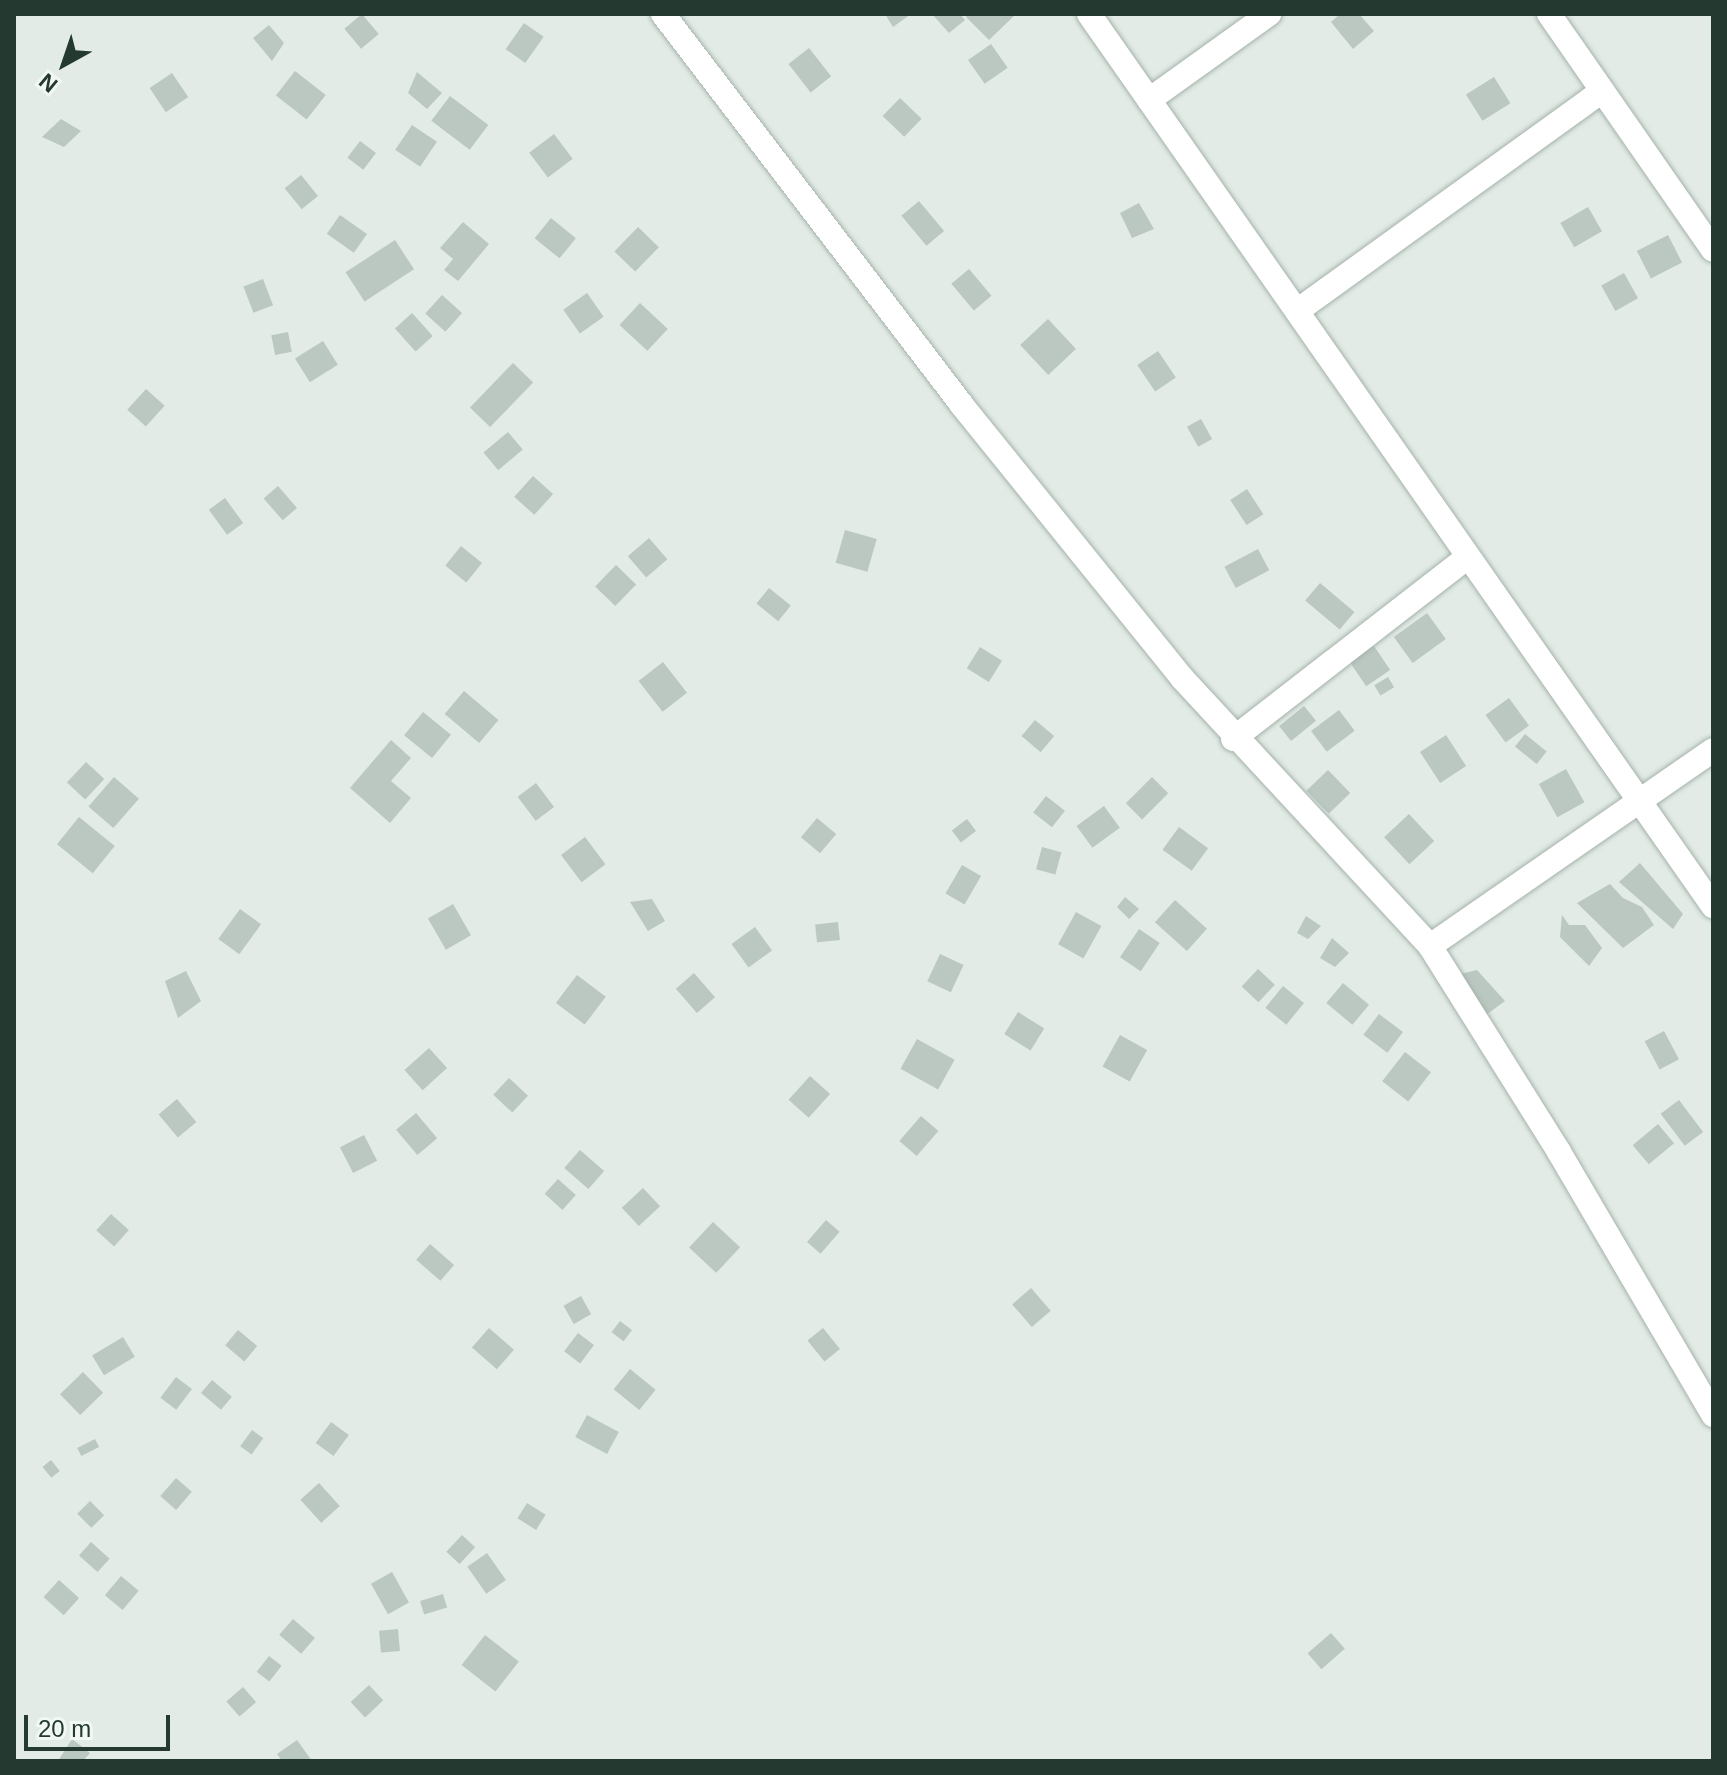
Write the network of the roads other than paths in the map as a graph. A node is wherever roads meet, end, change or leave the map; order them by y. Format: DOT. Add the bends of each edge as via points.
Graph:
graph roads {
  1 [pos="1089,14"];
  2 [pos="1269,14"];
  3 [pos="1549,14"];
  4 [pos="665,15"];
  5 [pos="1602,91"];
  6 [pos="1149,100"];
  7 [pos="1713,250"];
  8 [pos="1297,311"];
  9 [pos="1468,557"];
  10 [pos="1233,739"];
  11 [pos="1713,750"];
  12 [pos="1639,801"];
  13 [pos="1713,906"];
  14 [pos="1430,946"];
  15 [pos="1705,1384"];
  16 [pos="1713,1415"];
  1 -- 6 [label="street"];
  2 -- 6 [label="street"];
  3 -- 5 [label="street"];
  4 -- 10 [label="street" via="961,404"];
  5 -- 7 [label="street"];
  5 -- 8 [label="street"];
  6 -- 8 [label="street"];
  8 -- 9 [label="street"];
  9 -- 10 [label="street"];
  9 -- 12 [label="street"];
  10 -- 14 [label="street"];
  11 -- 12 [label="street"];
  12 -- 13 [label="street"];
  12 -- 14 [label="street"];
  14 -- 15 [label="street"];
  15 -- 16 [label="street"];
}
